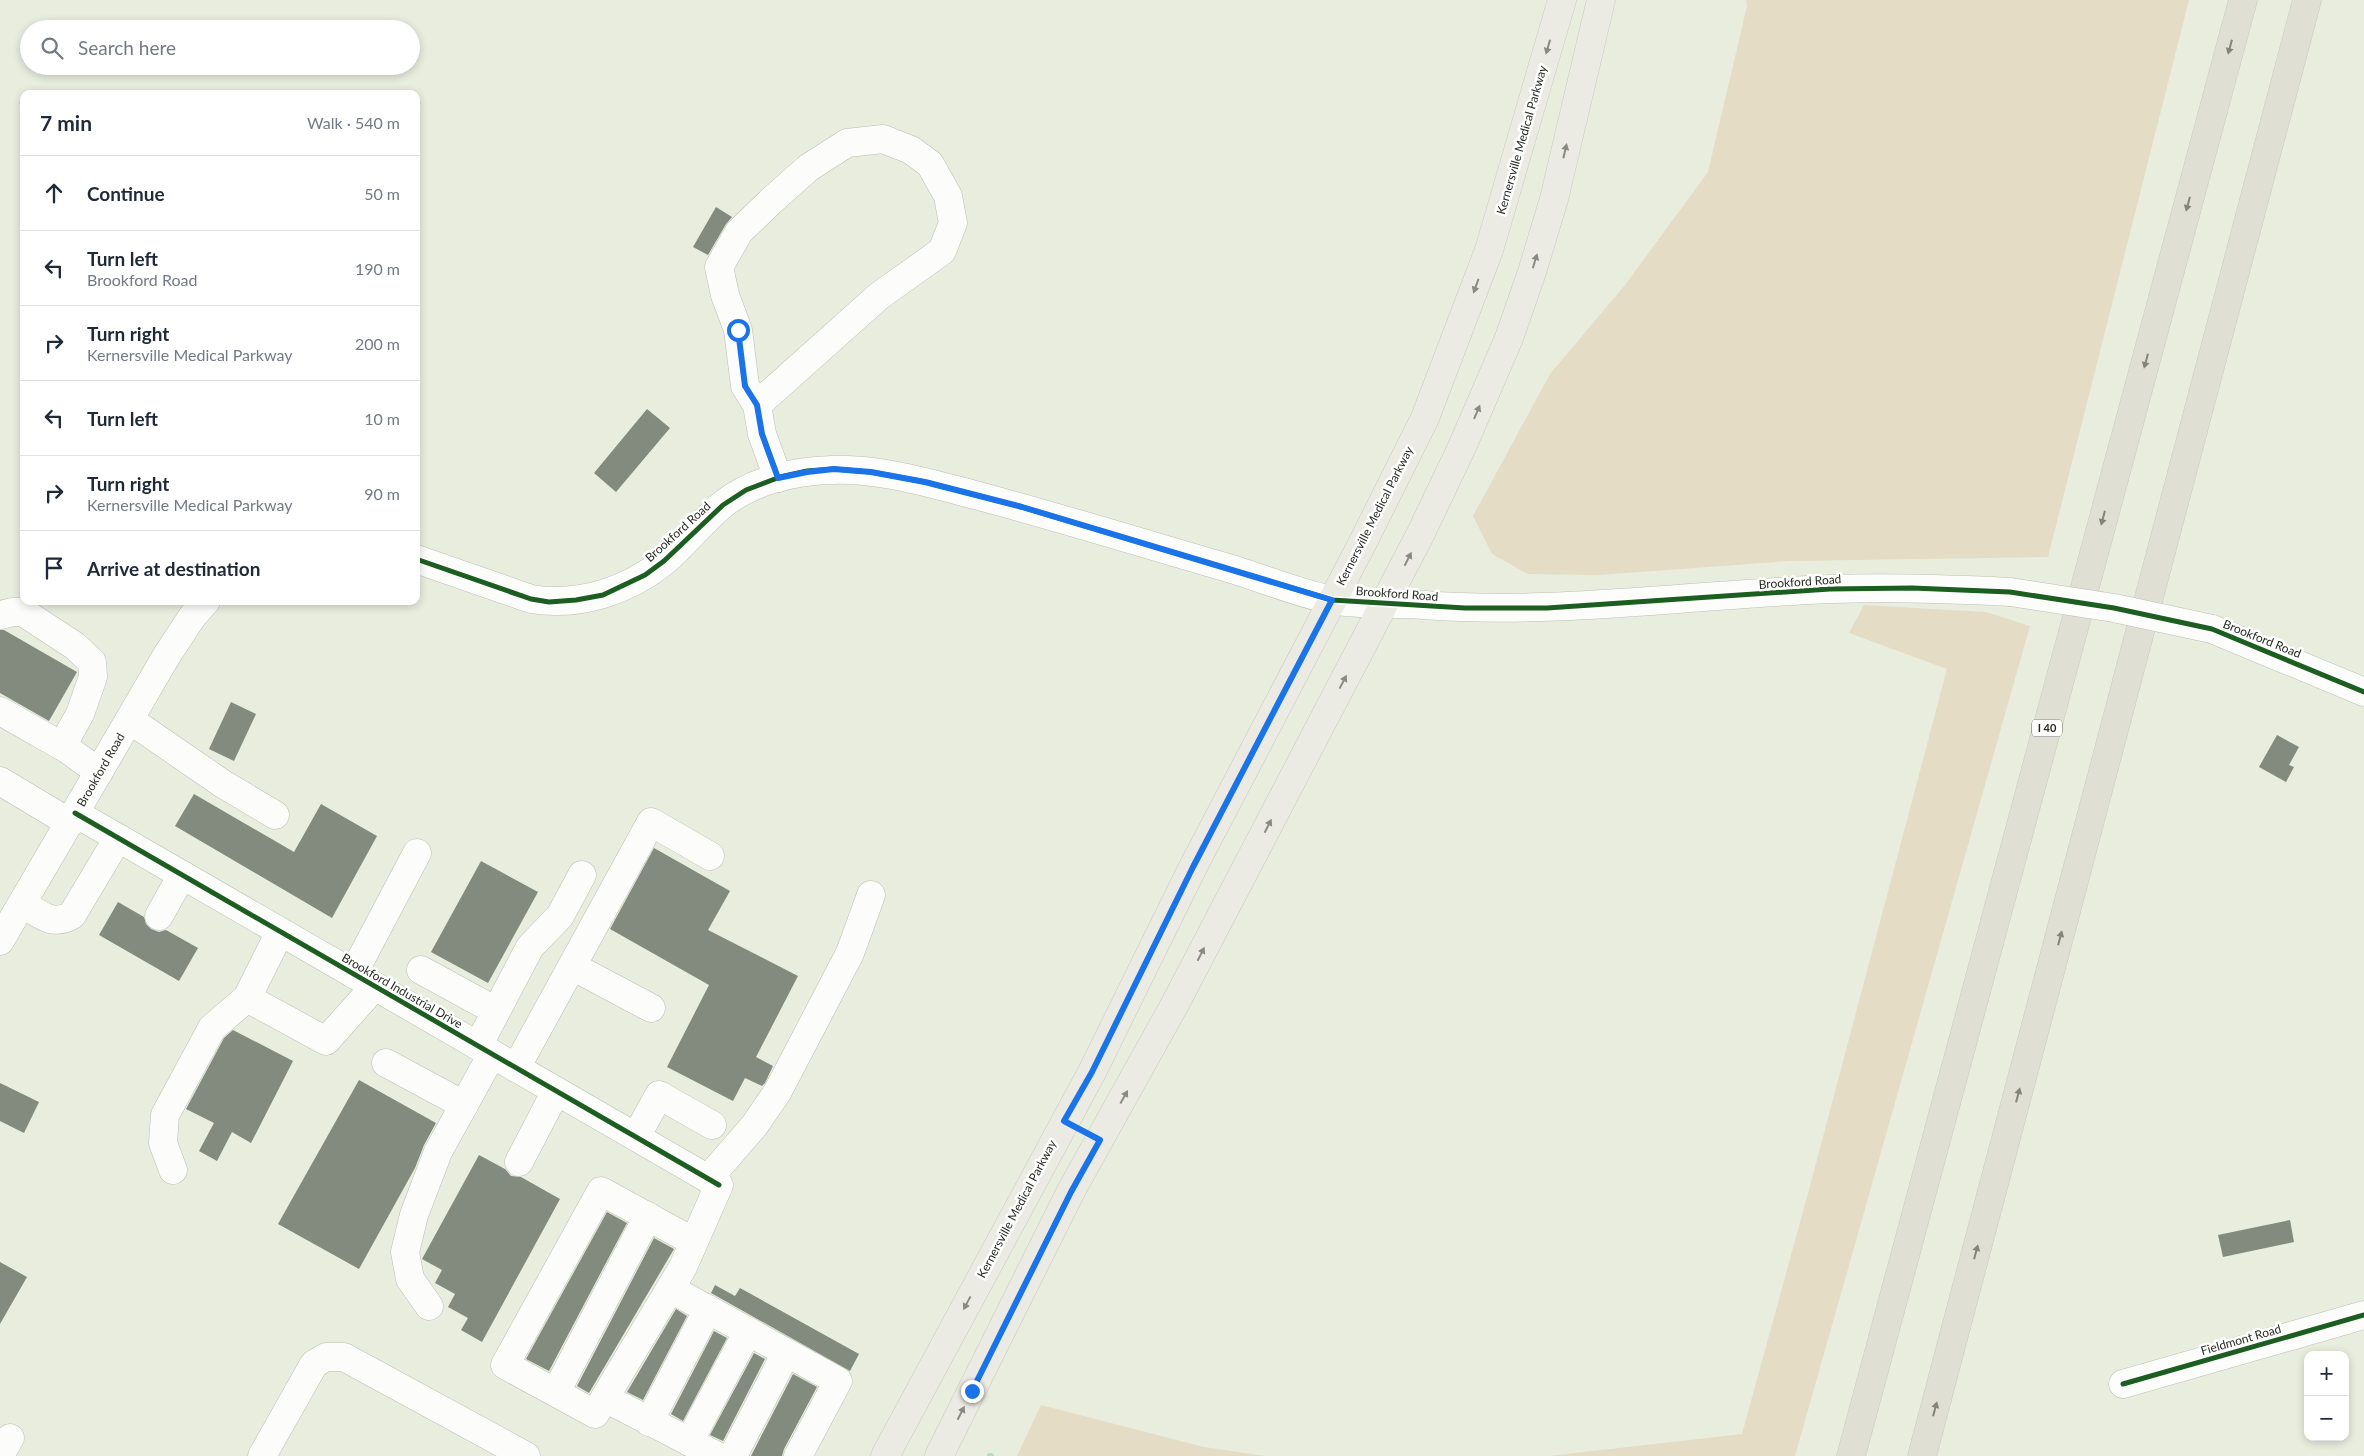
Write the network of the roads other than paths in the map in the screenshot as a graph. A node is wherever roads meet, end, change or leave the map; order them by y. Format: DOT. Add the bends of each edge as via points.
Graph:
graph roads {
  1 [pos="1562,0"];
  2 [pos="1599,0"];
  3 [pos="2243,0"];
  4 [pos="2308,0"];
  5 [pos="757,405"];
  6 [pos="778,478"];
  7 [pos="420,560"];
  8 [pos="1332,600"];
  9 [pos="1385,603"];
  10 [pos="202,605"];
  11 [pos="0,615"];
  12 [pos="2364,692"];
  13 [pos="0,711"];
  14 [pos="130,720"];
  15 [pos="62,746"];
  16 [pos="99,772"];
  17 [pos="0,781"];
  18 [pos="275,815"];
  19 [pos="73,818"];
  20 [pos="118,838"];
  21 [pos="418,853"];
  22 [pos="710,856"];
  23 [pos="182,875"];
  24 [pos="582,875"];
  25 [pos="871,895"];
  26 [pos="22,904"];
  27 [pos="159,916"];
  28 [pos="280,932"];
  29 [pos="2,933"];
  30 [pos="572,966"];
  31 [pos="421,970"];
  32 [pos="363,979"];
  33 [pos="247,998"];
  34 [pos="651,1008"];
  35 [pos="496,1011"];
  36 [pos="485,1050"];
  37 [pos="386,1063"];
  38 [pos="516,1068"];
  39 [pos="556,1091"];
  40 [pos="464,1105"];
  41 [pos="1064,1121"];
  42 [pos="712,1125"];
  43 [pos="636,1137"];
  44 [pos="1100,1140"];
  45 [pos="519,1162"];
  46 [pos="173,1170"];
  47 [pos="713,1182"];
  48 [pos="648,1216"];
  49 [pos="694,1242"];
  50 [pos="671,1288"];
  51 [pos="429,1306"];
  52 [pos="708,1309"];
  53 [pos="2364,1314"];
  54 [pos="748,1332"];
  55 [pos="786,1353"];
  56 [pos="2123,1384"];
  57 [pos="556,1392"];
  58 [pos="605,1398"];
  59 [pos="649,1422"];
  60 [pos="690,1442"];
  61 [pos="262,1456"];
  62 [pos="526,1456"];
  63 [pos="716,1456"];
  64 [pos="733,1456"];
  65 [pos="798,1456"];
  66 [pos="885,1456"];
  67 [pos="939,1456"];
  68 [pos="1851,1456"];
  69 [pos="1922,1456"];
  1 -- 8 [label="main road, Kernersville Medical Parkway, one-way" via="1489,250 1442,377 1401,468"];
  9 -- 2 [label="main road, one-way" via="1462,447 1509,338 1554,198"];
  3 -- 68 [label="highway, I 40, one-way"];
  69 -- 4 [label="highway, one-way"];
  5 -- 5 [label="street" via="745,386 738,330 719,268 740,232 808,168 848,143 883,139 911,150 930,164 948,196 953,223 942,251 879,296"];
  5 -- 6 [label="street" via="762,434"];
  6 -- 7 [label="street, Brookford Road" via="746,490 723,505 664,561 645,575 603,595 549,602 530,599"];
  6 -- 8 [label="street, Brookford Road" via="834,469 925,482 1022,507"];
  8 -- 9 [label="street, Brookford Road"];
  8 -- 41 [label="main road, Kernersville Medical Parkway"];
  9 -- 12 [label="street, Brookford Road, bridge" via="1465,608 1547,608 1830,589 2010,592 2114,608 2212,629"];
  44 -- 9 [label="main road, one-way"];
  10 -- 14 [label="street, Brookford Road" via="172,648"];
  11 -- 15 [label="street" via="24,612 75,646 92,662 93,677 87,696"];
  13 -- 15 [label="street"];
  14 -- 16 [label="street, Brookford Road"];
  14 -- 18 [label="street" via="223,784"];
  15 -- 16 [label="street"];
  16 -- 19 [label="street, Brookford Road"];
  17 -- 19 [label="street, Brookford Industrial Drive"];
  19 -- 20 [label="street, Brookford Industrial Drive"];
  19 -- 26 [label="street, Brookford Road"];
  20 -- 23 [label="street, Brookford Industrial Drive"];
  20 -- 26 [label="street" via="72,915 62,921 54,921"];
  21 -- 32 [label="street"];
  22 -- 30 [label="street" via="651,822"];
  23 -- 27 [label="street"];
  23 -- 28 [label="street, Brookford Industrial Drive"];
  24 -- 35 [label="street" via="560,916 530,947"];
  25 -- 47 [label="street" via="850,953 778,1091"];
  26 -- 29 [label="street, Brookford Road"];
  28 -- 32 [label="street, Brookford Industrial Drive"];
  28 -- 33 [label="street"];
  30 -- 34 [label="street"];
  30 -- 38 [label="street"];
  31 -- 35 [label="street"];
  32 -- 33 [label="street" via="366,996 326,1042"];
  32 -- 36 [label="street, Brookford Industrial Drive"];
  33 -- 46 [label="street" via="212,1028 165,1115 163,1143"];
  35 -- 36 [label="street"];
  36 -- 38 [label="street, Brookford Industrial Drive"];
  36 -- 40 [label="street"];
  37 -- 40 [label="street"];
  38 -- 39 [label="street, Brookford Industrial Drive"];
  39 -- 43 [label="street, Brookford Industrial Drive"];
  39 -- 45 [label="street"];
  40 -- 51 [label="street" via="438,1152 414,1215 405,1252 410,1279"];
  41 -- 44 [label="main road"];
  41 -- 66 [label="main road, Kernersville Medical Parkway, one-way"];
  42 -- 43 [label="street" via="659,1095"];
  43 -- 47 [label="street, Brookford Industrial Drive"];
  67 -- 44 [label="main road, one-way"];
  47 -- 49 [label="street"];
  48 -- 49 [label="street"];
  48 -- 57 [label="street"];
  48 -- 57 [label="street" via="601,1191 505,1365"];
  49 -- 50 [label="street"];
  50 -- 52 [label="street"];
  50 -- 58 [label="street"];
  52 -- 54 [label="street"];
  52 -- 59 [label="street"];
  53 -- 56 [label="street, Fieldmont Road"];
  54 -- 55 [label="street"];
  54 -- 60 [label="street"];
  55 -- 64 [label="street"];
  55 -- 65 [label="street" via="838,1381"];
  57 -- 58 [label="street" via="596,1414"];
  58 -- 59 [label="street"];
  59 -- 60 [label="street"];
  60 -- 63 [label="street"];
  61 -- 62 [label="street" via="314,1364 326,1357 344,1357"];
}
